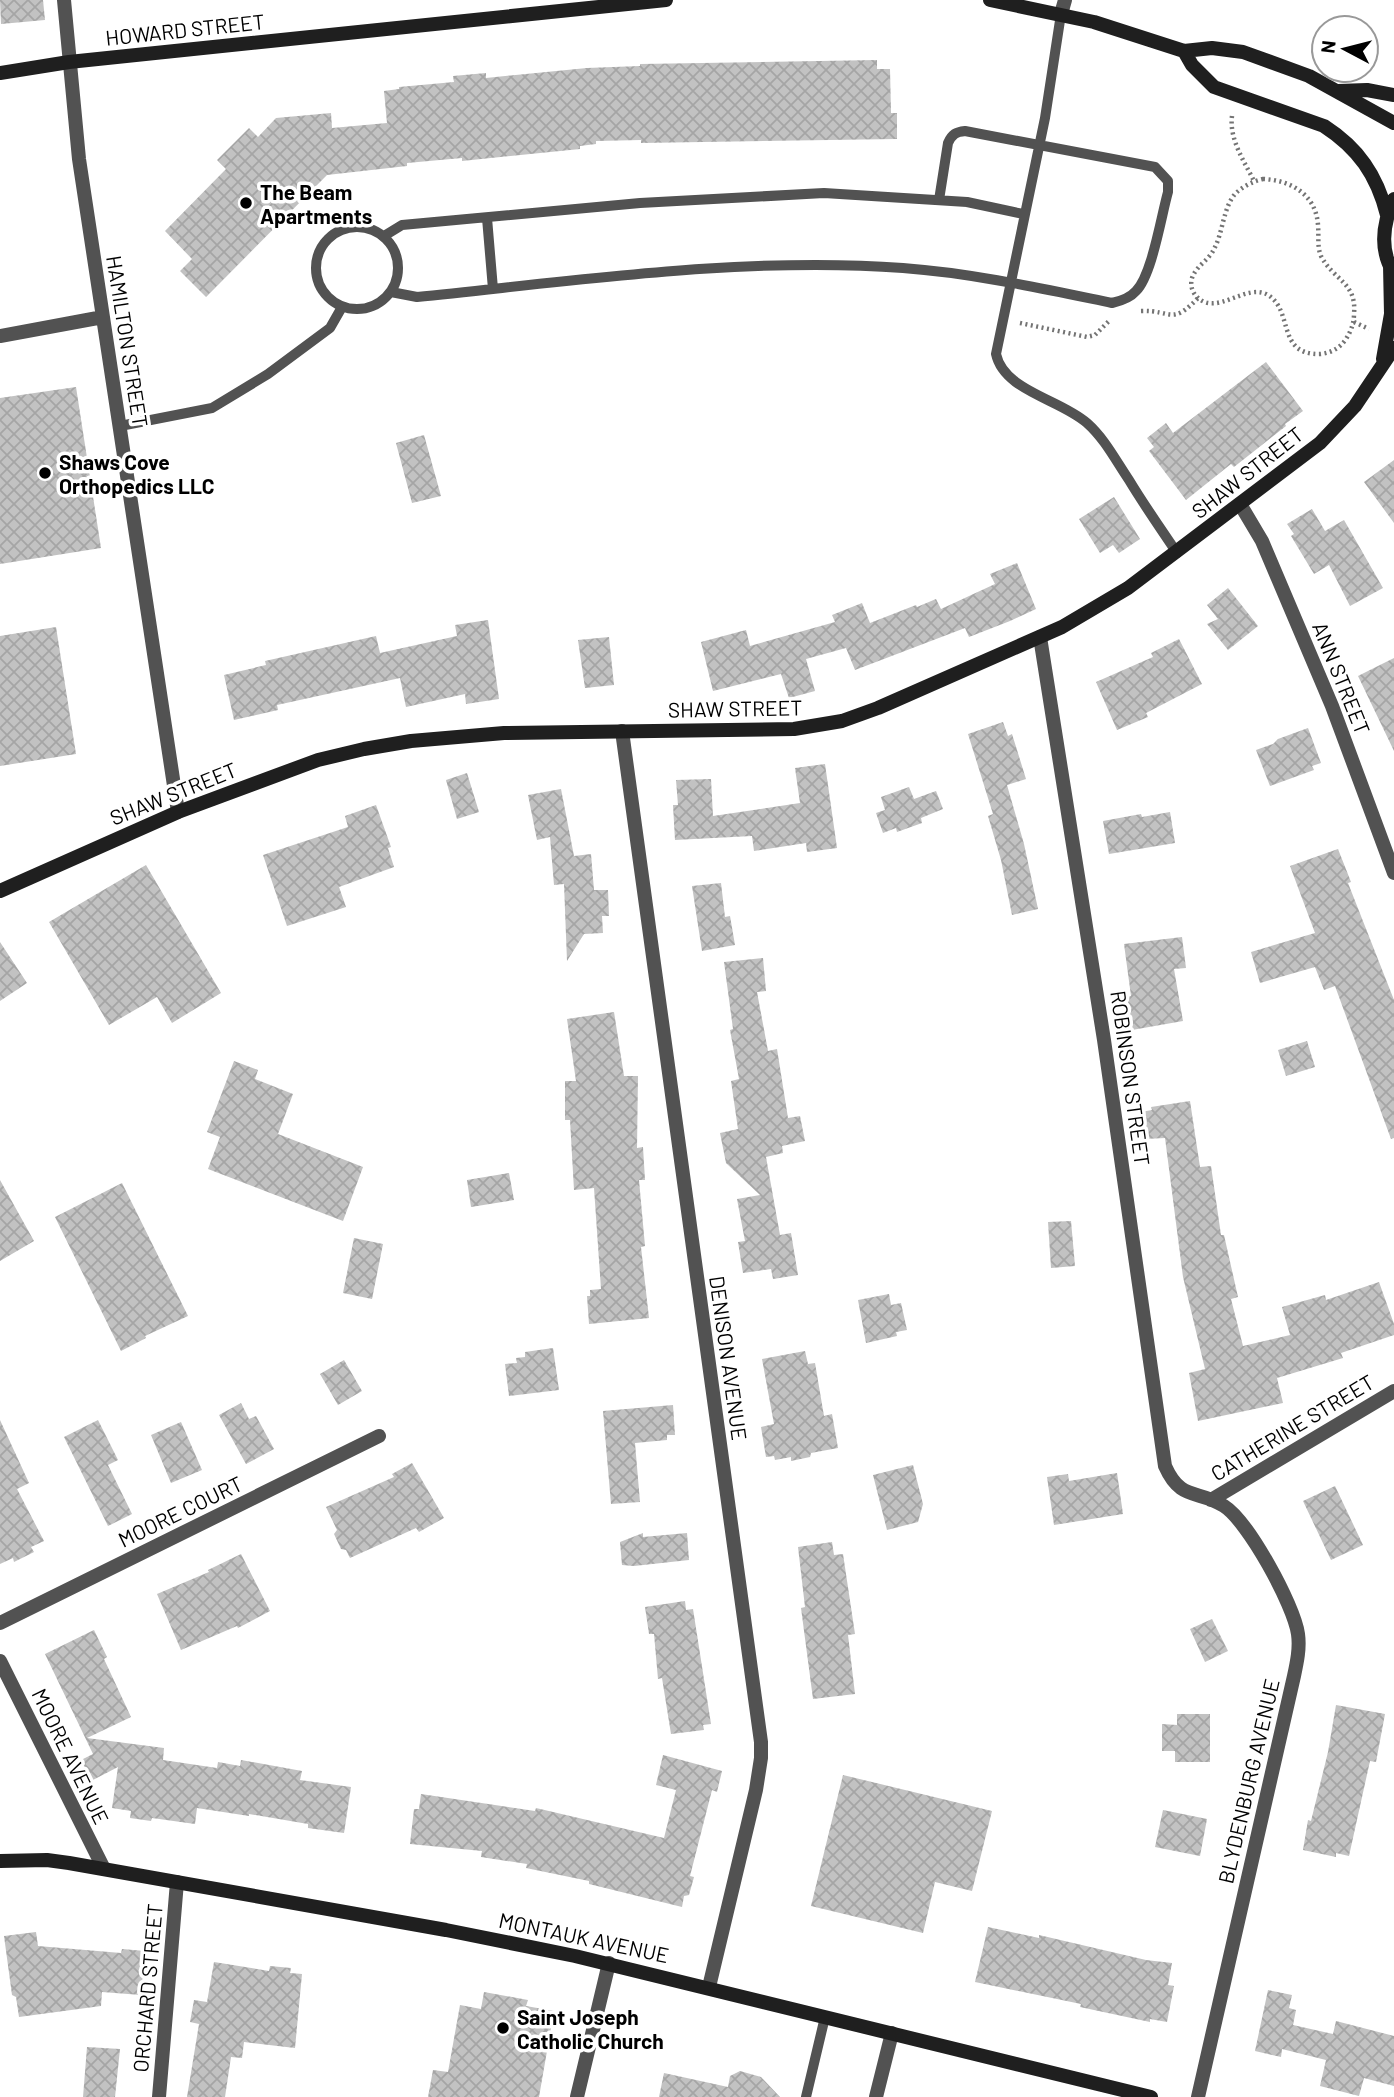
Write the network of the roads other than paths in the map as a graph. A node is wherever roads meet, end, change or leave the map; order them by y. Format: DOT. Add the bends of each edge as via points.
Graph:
graph roads {
  1 [pos="64,0"];
  2 [pos="666,0"];
  3 [pos="990,0"];
  4 [pos="1063,7"];
  5 [pos="1184,51"];
  6 [pos="69,62"];
  7 [pos="0,73"];
  8 [pos="1338,91"];
  9 [pos="1394,95"];
  10 [pos="1394,123"];
  11 [pos="1039,144"];
  12 [pos="1394,199"];
  13 [pos="939,200"];
  14 [pos="1023,214"];
  15 [pos="1387,215"];
  16 [pos="487,218"];
  17 [pos="384,236"];
  18 [pos="1392,269"];
  19 [pos="1009,283"];
  20 [pos="493,289"];
  21 [pos="391,292"];
  22 [pos="342,307"];
  23 [pos="103,317"];
  24 [pos="0,336"];
  25 [pos="1394,348"];
  26 [pos="1382,364"];
  27 [pos="120,426"];
  28 [pos="1240,504"];
  29 [pos="1177,553"];
  30 [pos="1040,637"];
  31 [pos="622,731"];
  32 [pos="178,812"];
  33 [pos="1394,873"];
  34 [pos="0,891"];
  35 [pos="1394,1391"];
  36 [pos="379,1436"];
  37 [pos="1211,1500"];
  38 [pos="0,1623"];
  39 [pos="0,1661"];
  40 [pos="0,1861"];
  41 [pos="104,1869"];
  42 [pos="177,1882"];
  43 [pos="609,1963"];
  44 [pos="709,1987"];
  45 [pos="825,2017"];
  46 [pos="892,2033"];
  47 [pos="159,2097"];
  48 [pos="577,2097"];
  49 [pos="806,2097"];
  50 [pos="876,2097"];
  51 [pos="1151,2097"];
  52 [pos="1198,2097"];
  1 -- 6 [label="street, HAMILTON STREET"];
  2 -- 6 [label="street, HOWARD STREET"];
  3 -- 4 [label="street"];
  4 -- 5 [label="street"];
  4 -- 11 [label="lane"];
  5 -- 8 [label="street" via="1243,52 1299,71"];
  5 -- 15 [label="street" via="1214,87 1324,126 1339,136 1365,162"];
  6 -- 7 [label="street, HOWARD STREET"];
  6 -- 23 [label="street, HAMILTON STREET"];
  8 -- 9 [label="street"];
  8 -- 10 [label="street"];
  11 -- 13 [label="lane" via="957,132 948,143"];
  11 -- 14 [label="lane"];
  11 -- 19 [label="lane" via="1155,167 1168,181 1168,192 1145,279 1125,300 1112,303"];
  12 -- 15 [label="street"];
  13 -- 14 [label="lane"];
  13 -- 16 [label="lane" via="824,193 640,203"];
  14 -- 19 [label="lane"];
  15 -- 18 [label="street, SHAW STREET" via="1385,249"];
  16 -- 17 [label="lane" via="402,225"];
  16 -- 20 [label="lane"];
  17 -- 21 [label="lane" via="398,259 399,273"];
  17 -- 22 [label="lane" via="372,229 345,228 323,244 317,256 318,284 325,296"];
  18 -- 26 [label="street, SHAW STREET" via="1391,314"];
  19 -- 20 [label="lane" via="905,268 824,264 690,270"];
  19 -- 29 [label="lane" via="997,345 999,366 1011,379 1088,424"];
  20 -- 21 [label="lane" via="417,297"];
  21 -- 22 [label="lane" via="376,306 363,310"];
  22 -- 27 [label="lane" via="331,328 212,408"];
  23 -- 24 [label="street"];
  23 -- 27 [label="street, HAMILTON STREET"];
  25 -- 26 [label="street, SHAW STREET"];
  26 -- 28 [label="street, SHAW STREET" via="1339,426"];
  27 -- 32 [label="street, HAMILTON STREET"];
  28 -- 29 [label="street, SHAW STREET"];
  28 -- 33 [label="street, ANN STREET" via="1262,541 1322,683"];
  29 -- 30 [label="street, SHAW STREET" via="1107,602"];
  30 -- 31 [label="street, SHAW STREET" via="842,721 782,730"];
  30 -- 37 [label="street, ROBINSON STREET" via="1165,1466 1183,1490"];
  31 -- 32 [label="street, SHAW STREET" via="457,735 364,749 318,760"];
  31 -- 44 [label="street, DENISON AVENUE" via="761,1742 758,1782"];
  32 -- 34 [label="street, SHAW STREET"];
  35 -- 37 [label="street, CATHERINE STREET"];
  36 -- 38 [label="street, MOORE COURT"];
  37 -- 52 [label="street, BLYDENBURG AVENUE" via="1244,1526 1286,1598 1298,1635 1298,1656"];
  39 -- 41 [label="street, MOORE AVENUE"];
  40 -- 41 [label="street, MONTAUK AVENUE" via="47,1860"];
  41 -- 42 [label="street, MONTAUK AVENUE"];
  42 -- 43 [label="street, MONTAUK AVENUE"];
  42 -- 47 [label="street, ORCHARD STREET"];
  43 -- 44 [label="street, MONTAUK AVENUE"];
  43 -- 48 [label="street"];
  44 -- 45 [label="street, MONTAUK AVENUE"];
  45 -- 46 [label="street, MONTAUK AVENUE"];
  45 -- 49 [label="lane"];
  46 -- 50 [label="street"];
  46 -- 51 [label="street, MONTAUK AVENUE"];
}
